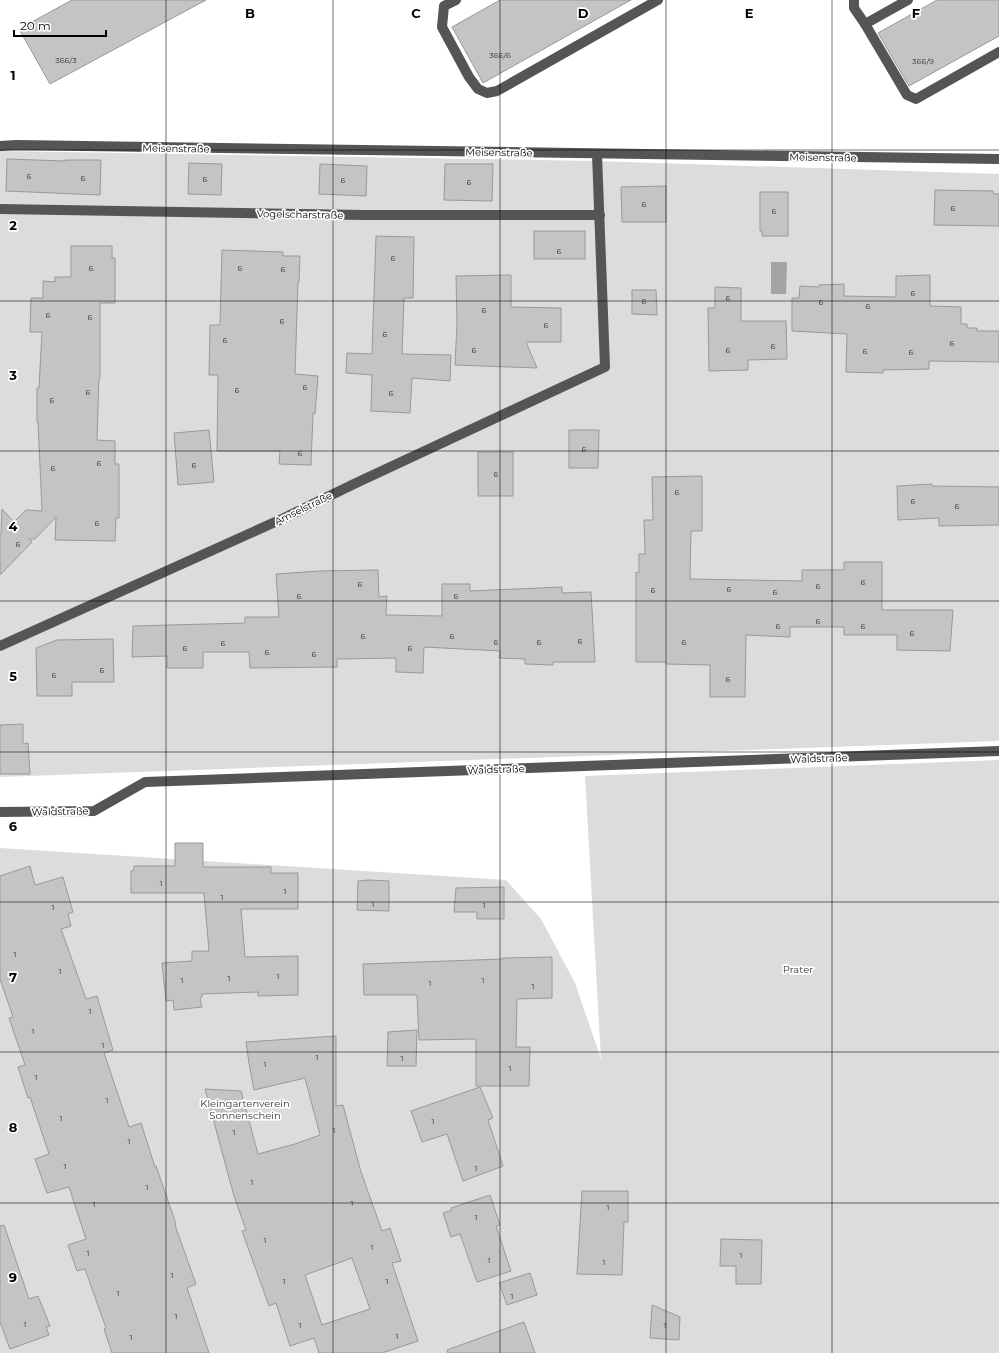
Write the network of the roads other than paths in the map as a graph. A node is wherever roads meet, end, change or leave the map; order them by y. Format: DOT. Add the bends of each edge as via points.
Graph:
graph roads {
  1 [pos="456,0"];
  2 [pos="658,0"];
  3 [pos="854,0"];
  4 [pos="908,0"];
  5 [pos="865,24"];
  6 [pos="999,52"];
  7 [pos="0,146"];
  8 [pos="597,154"];
  9 [pos="999,159"];
  10 [pos="0,209"];
  11 [pos="600,215"];
  12 [pos="0,646"];
  13 [pos="999,751"];
  14 [pos="0,812"];
  1 -- 2 [label="lane" via="444,6 442,27 469,77 478,90 487,93 497,91"];
  3 -- 5 [label="lane" via="854,8"];
  4 -- 5 [label="lane"];
  5 -- 6 [label="lane" via="907,95 916,99"];
  7 -- 8 [label="lane, Meisenstraße"];
  8 -- 9 [label="lane, Meisenstraße"];
  8 -- 11 [label="lane"];
  10 -- 11 [label="lane, Vogelscharstraße" via="363,215"];
  11 -- 12 [label="lane, Amselstraße" via="605,367 284,518"];
  13 -- 14 [label="lane, Waldstraße" via="145,782 94,811"];
}
